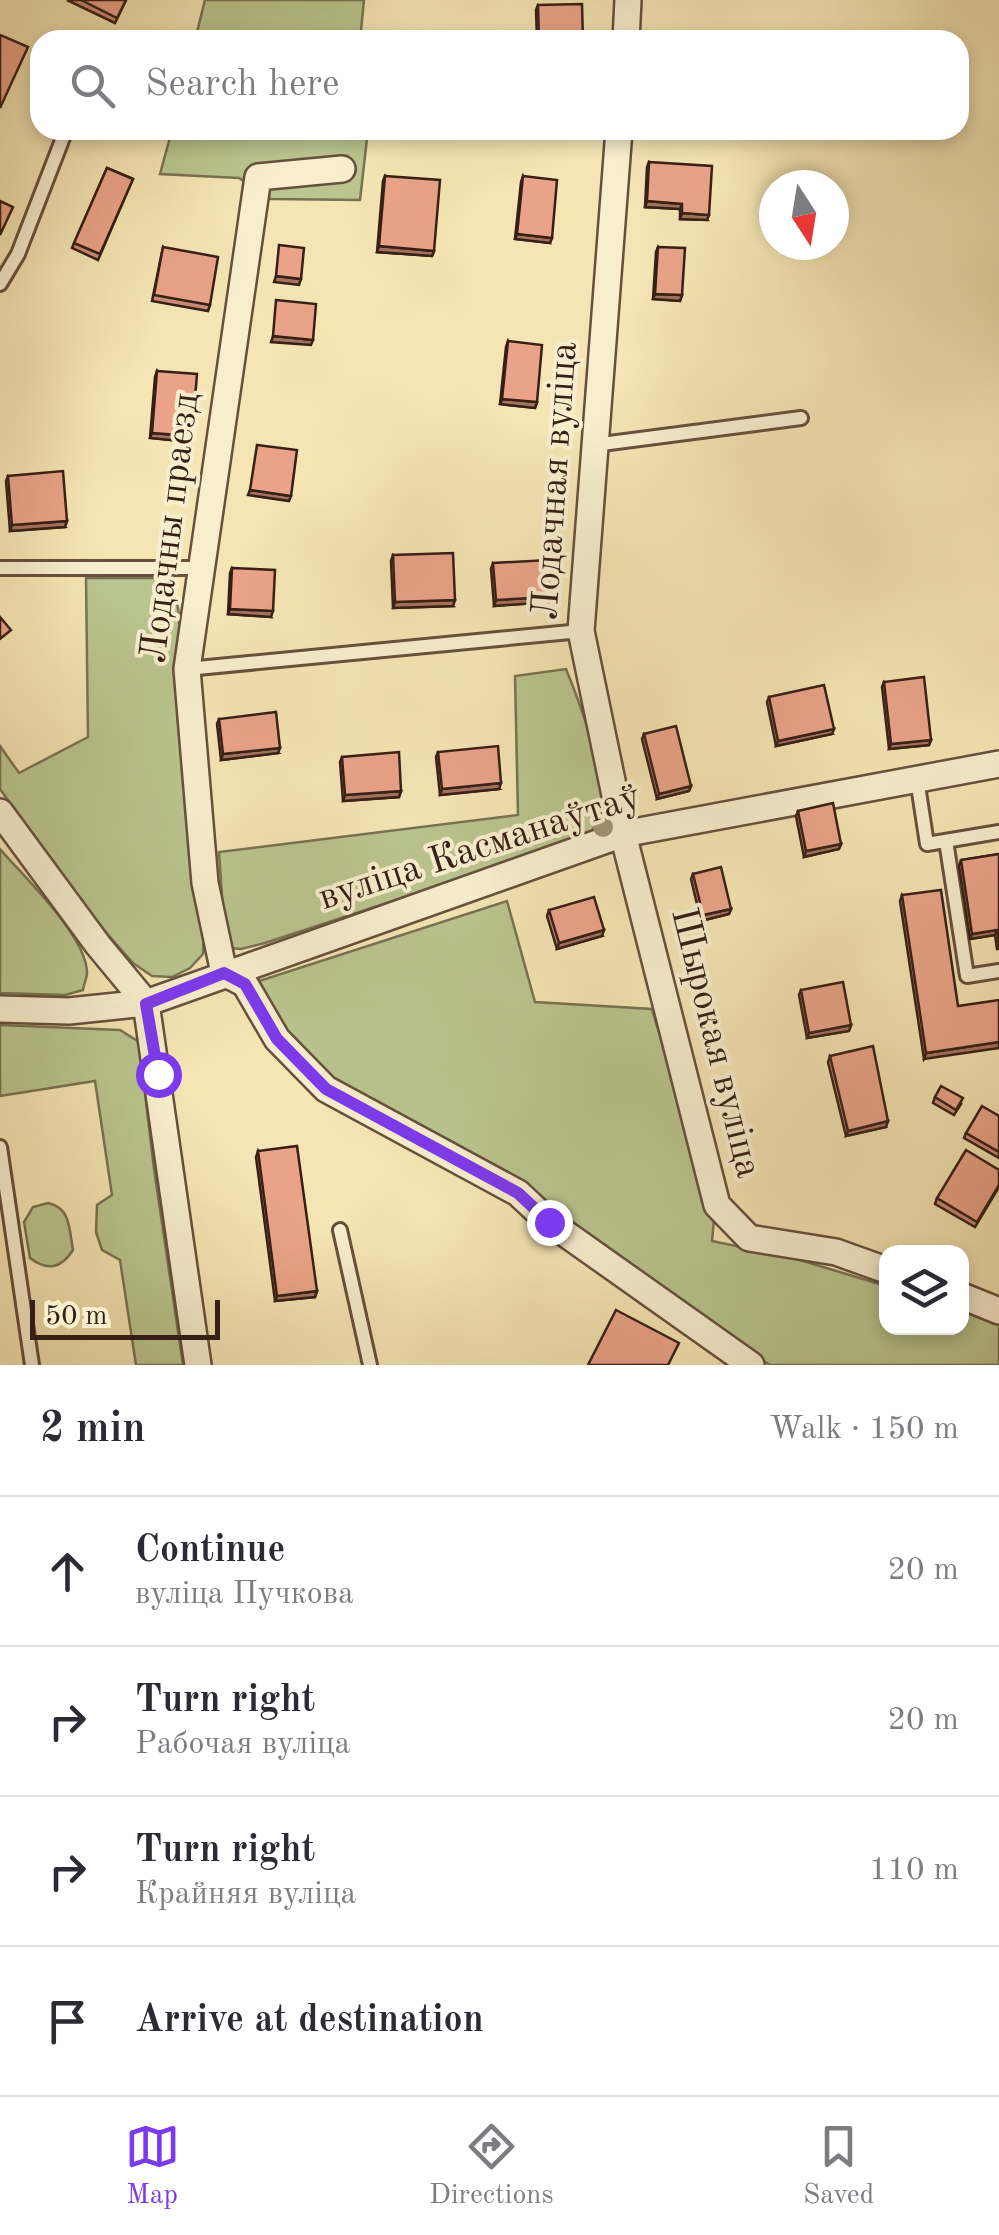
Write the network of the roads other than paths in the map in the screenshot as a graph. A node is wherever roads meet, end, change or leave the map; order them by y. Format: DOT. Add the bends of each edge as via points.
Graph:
graph roads {
  1 [pos="628,0"];
  2 [pos="626,30"];
  3 [pos="62,140"];
  4 [pos="618,140"];
  5 [pos="342,168"];
  6 [pos="0,284"];
  7 [pos="801,418"];
  8 [pos="594,445"];
  9 [pos="0,568"];
  10 [pos="201,568"];
  11 [pos="581,631"];
  12 [pos="187,668"];
  13 [pos="999,764"];
  14 [pos="916,779"];
  15 [pos="0,812"];
  16 [pos="999,832"];
  17 [pos="623,834"];
  18 [pos="946,841"];
  19 [pos="999,972"];
  20 [pos="224,973"];
  21 [pos="146,1004"];
  22 [pos="0,1009"];
  23 [pos="0,1147"];
  24 [pos="340,1230"];
  25 [pos="879,1267"];
  26 [pos="969,1299"];
  27 [pos="999,1311"];
  28 [pos="32,1365"];
  29 [pos="198,1365"];
  30 [pos="370,1365"];
  31 [pos="750,1365"];
  1 -- 2 [label="street"];
  3 -- 6 [label="lane"];
  4 -- 8 [label="street, Лодачная вуліца"];
  5 -- 10 [label="street, Лодачны праезд" via="258,177"];
  7 -- 8 [label="lane"];
  8 -- 11 [label="street, Лодачная вуліца"];
  9 -- 10 [label="lane"];
  10 -- 12 [label="street, Лодачны праезд"];
  11 -- 12 [label="lane"];
  11 -- 17 [label="street, Лодачная вуліца"];
  12 -- 20 [label="street, Лодачны праезд" via="205,884"];
  13 -- 14 [label="street, вуліца Касманаўтаў"];
  14 -- 17 [label="street, вуліца Касманаўтаў"];
  14 -- 18 [label="lane" via="927,844"];
  15 -- 21 [label="street"];
  16 -- 18 [label="lane"];
  17 -- 20 [label="street, вуліца Касманаўтаў"];
  17 -- 25 [label="street, Шырокая вуліца" via="717,1204 749,1238 836,1252"];
  18 -- 19 [label="lane" via="967,976"];
  20 -- 21 [label="street, вуліца Касманаўтаў"];
  20 -- 31 [label="street" via="245,984 277,1039 326,1089 518,1193"];
  21 -- 22 [label="street, вуліца Касманаўтаў"];
  21 -- 29 [label="street"];
  23 -- 28 [label="lane"];
  24 -- 30 [label="lane"];
  26 -- 27 [label="street"];
}
